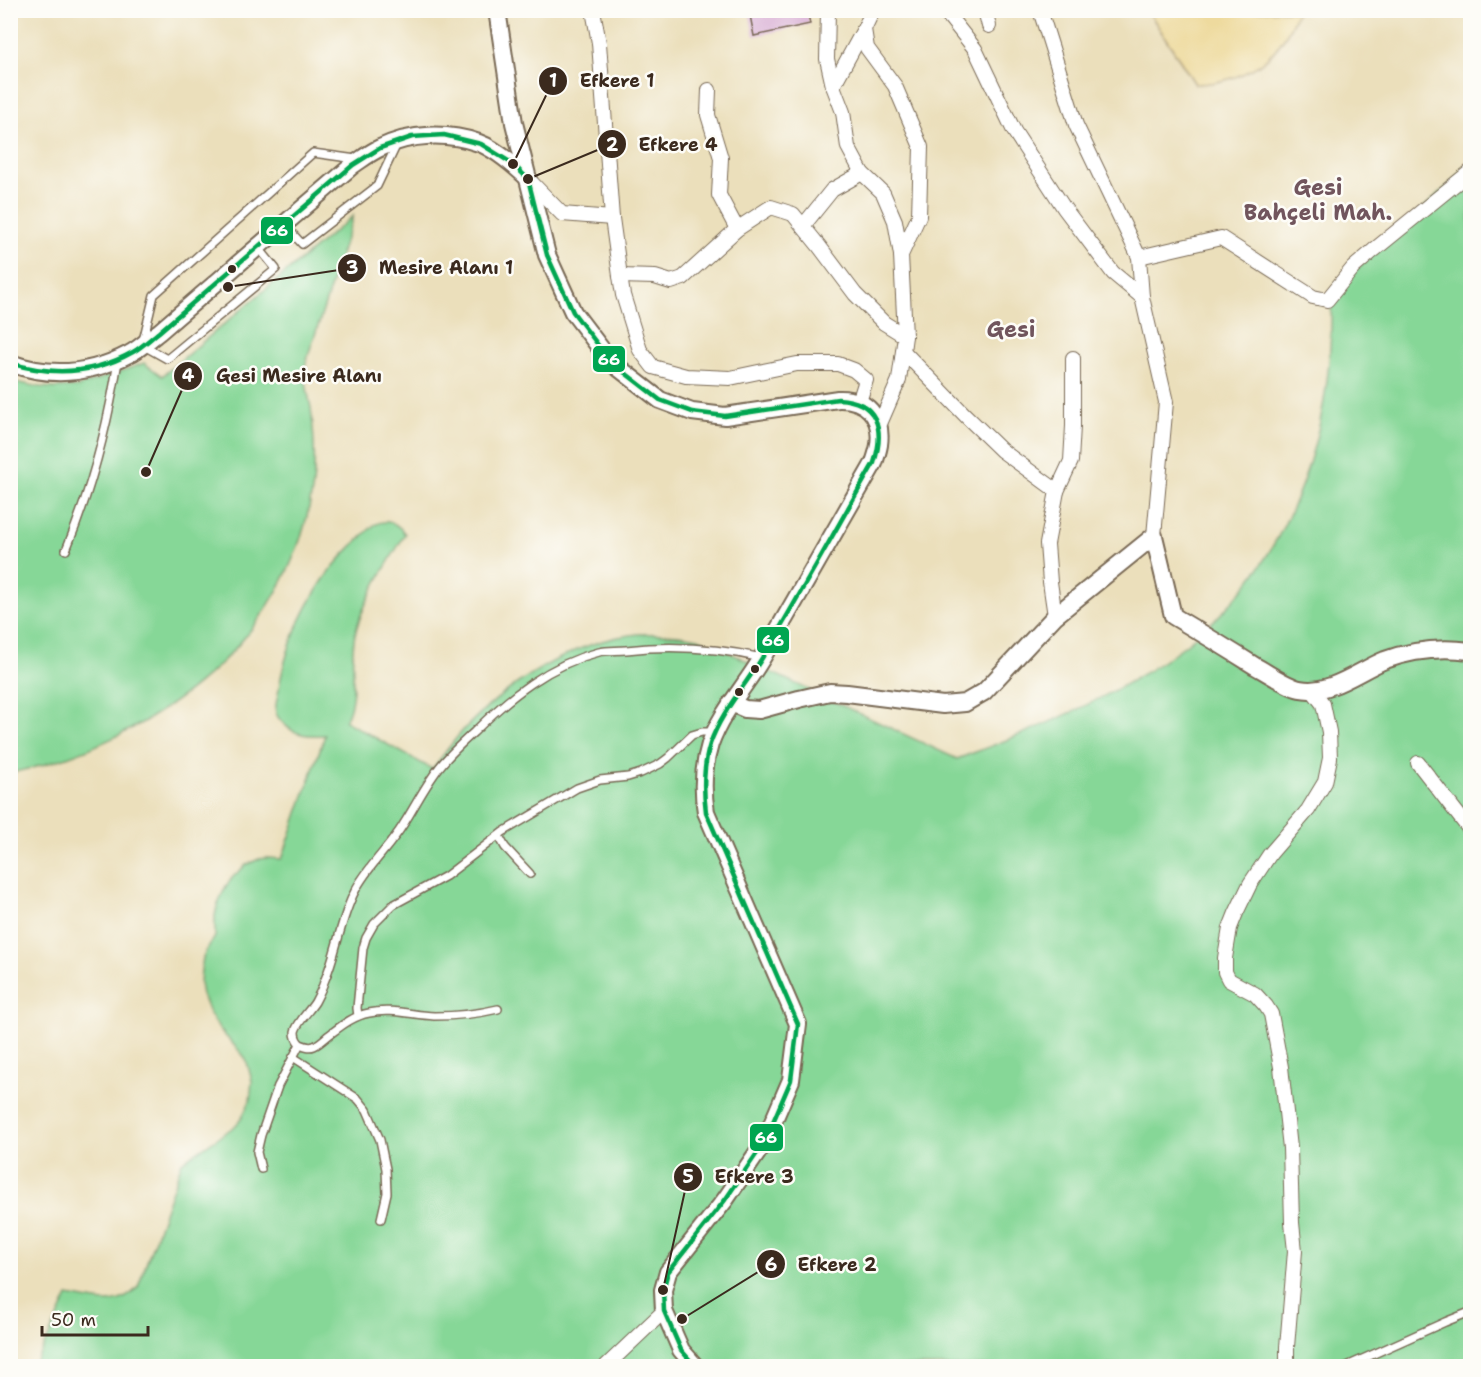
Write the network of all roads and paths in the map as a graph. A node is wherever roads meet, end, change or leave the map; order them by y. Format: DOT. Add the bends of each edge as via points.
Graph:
graph roads {
  1 [pos="497,10"];
  2 [pos="593,10"];
  3 [pos="828,10"];
  4 [pos="873,10"];
  5 [pos="944,10"];
  6 [pos="985,10"];
  7 [pos="1040,10"];
  8 [pos="989,26"];
  9 [pos="864,29"];
  10 [pos="833,86"];
  11 [pos="709,90"];
  12 [pos="398,142"];
  13 [pos="361,160"];
  14 [pos="1470,172"];
  15 [pos="862,173"];
  16 [pos="528,179"];
  17 [pos="612,218"];
  18 [pos="284,224"];
  19 [pos="802,226"];
  20 [pos="737,229"];
  21 [pos="258,247"];
  22 [pos="901,255"];
  23 [pos="1139,257"];
  24 [pos="620,276"];
  25 [pos="1142,297"];
  26 [pos="905,336"];
  27 [pos="142,345"];
  28 [pos="903,351"];
  29 [pos="1073,358"];
  30 [pos="118,359"];
  31 [pos="10,363"];
  32 [pos="859,402"];
  33 [pos="879,426"];
  34 [pos="1057,491"];
  35 [pos="1154,536"];
  36 [pos="66,550"];
  37 [pos="1055,616"];
  38 [pos="1470,651"];
  39 [pos="762,658"];
  40 [pos="1313,691"];
  41 [pos="731,703"];
  42 [pos="715,732"];
  43 [pos="1418,763"];
  44 [pos="1470,830"];
  45 [pos="499,836"];
  46 [pos="530,874"];
  47 [pos="498,1010"];
  48 [pos="358,1016"];
  49 [pos="300,1044"];
  50 [pos="293,1057"];
  51 [pos="261,1169"];
  52 [pos="381,1219"];
  53 [pos="664,1311"];
  54 [pos="1470,1312"];
  55 [pos="606,1366"];
  56 [pos="694,1366"];
  57 [pos="1287,1366"];
  58 [pos="1347,1366"];
  1 -- 16 [label="street" via="514,123"];
  2 -- 17 [label="street"];
  3 -- 10 [label="street" via="827,59"];
  4 -- 9 [label="street"];
  5 -- 25 [label="street" via="975,49 1014,131 1064,208 1113,273"];
  6 -- 8 [label="street"];
  7 -- 23 [label="street" via="1076,125"];
  9 -- 10 [label="street"];
  9 -- 22 [label="street" via="867,48 895,86 921,147 920,216"];
  10 -- 15 [label="street" via="843,112 848,147"];
  11 -- 20 [label="street" via="708,115 721,158 719,195"];
  12 -- 13 [label="street"];
  12 -- 16 [label="street" via="444,135 481,144 513,164"];
  12 -- 18 [label="lane" via="377,186 302,244"];
  13 -- 18 [label="street"];
  13 -- 27 [label="lane" via="313,153 154,295"];
  14 -- 23 [label="street" via="1374,249 1327,300 1313,297 1221,238"];
  15 -- 19 [label="street" via="832,190"];
  15 -- 22 [label="street" via="883,193 895,220"];
  16 -- 17 [label="street" via="562,213"];
  16 -- 32 [label="street" via="547,255 573,312 610,362 660,400 692,412 725,416 838,399"];
  17 -- 24 [label="street"];
  18 -- 21 [label="street"];
  19 -- 20 [label="street" via="793,214 771,207"];
  19 -- 26 [label="street" via="855,294"];
  20 -- 24 [label="street" via="683,278 671,282"];
  21 -- 27 [label="street"];
  21 -- 27 [label="lane" via="276,269 168,359"];
  22 -- 26 [label="street"];
  23 -- 25 [label="street"];
  24 -- 32 [label="street" via="640,350 653,367 686,376 730,378 797,364 838,364 866,380"];
  25 -- 35 [label="street" via="1166,402"];
  26 -- 28 [label="street"];
  27 -- 30 [label="street"];
  28 -- 33 [label="street" via="899,380"];
  28 -- 34 [label="street" via="1002,450"];
  29 -- 34 [label="street" via="1071,461"];
  30 -- 31 [label="street" via="98,368 56,373 28,370"];
  30 -- 36 [label="lane" via="96,461"];
  32 -- 33 [label="street" via="875,416"];
  33 -- 39 [label="street" via="874,463"];
  34 -- 37 [label="street" via="1047,544"];
  35 -- 37 [label="street"];
  35 -- 40 [label="street" via="1173,616 1275,678 1297,689"];
  37 -- 41 [label="street" via="984,692 965,703 943,705 830,692 759,710"];
  38 -- 40 [label="street" via="1424,650 1385,660"];
  39 -- 41 [label="street"];
  39 -- 49 [label="lane" via="667,647 597,653 535,680 507,701 442,764 395,838 355,889 326,979 296,1027 295,1036"];
  40 -- 57 [label="street" via="1323,704 1329,732 1330,758 1325,782 1250,884 1230,928 1225,958 1229,980 1255,994 1271,1014 1281,1067 1295,1251"];
  41 -- 42 [label="street"];
  42 -- 45 [label="lane" via="692,735 660,764 641,773 577,788"];
  42 -- 53 [label="street" via="705,762 706,812 798,1024 791,1080 764,1143 668,1272 663,1290"];
  43 -- 44 [label="street"];
  45 -- 46 [label="lane"];
  45 -- 48 [label="lane" via="446,876 393,905 374,924 363,948"];
  47 -- 48 [label="lane" via="454,1016 378,1011"];
  48 -- 49 [label="lane" via="315,1046"];
  49 -- 50 [label="lane"];
  50 -- 51 [label="lane" via="261,1135 257,1152"];
  50 -- 52 [label="lane" via="358,1099 367,1110 380,1140 386,1169 387,1193"];
  53 -- 55 [label="street"];
  53 -- 56 [label="street" via="681,1350"];
  54 -- 58 [label="lane"];
}
